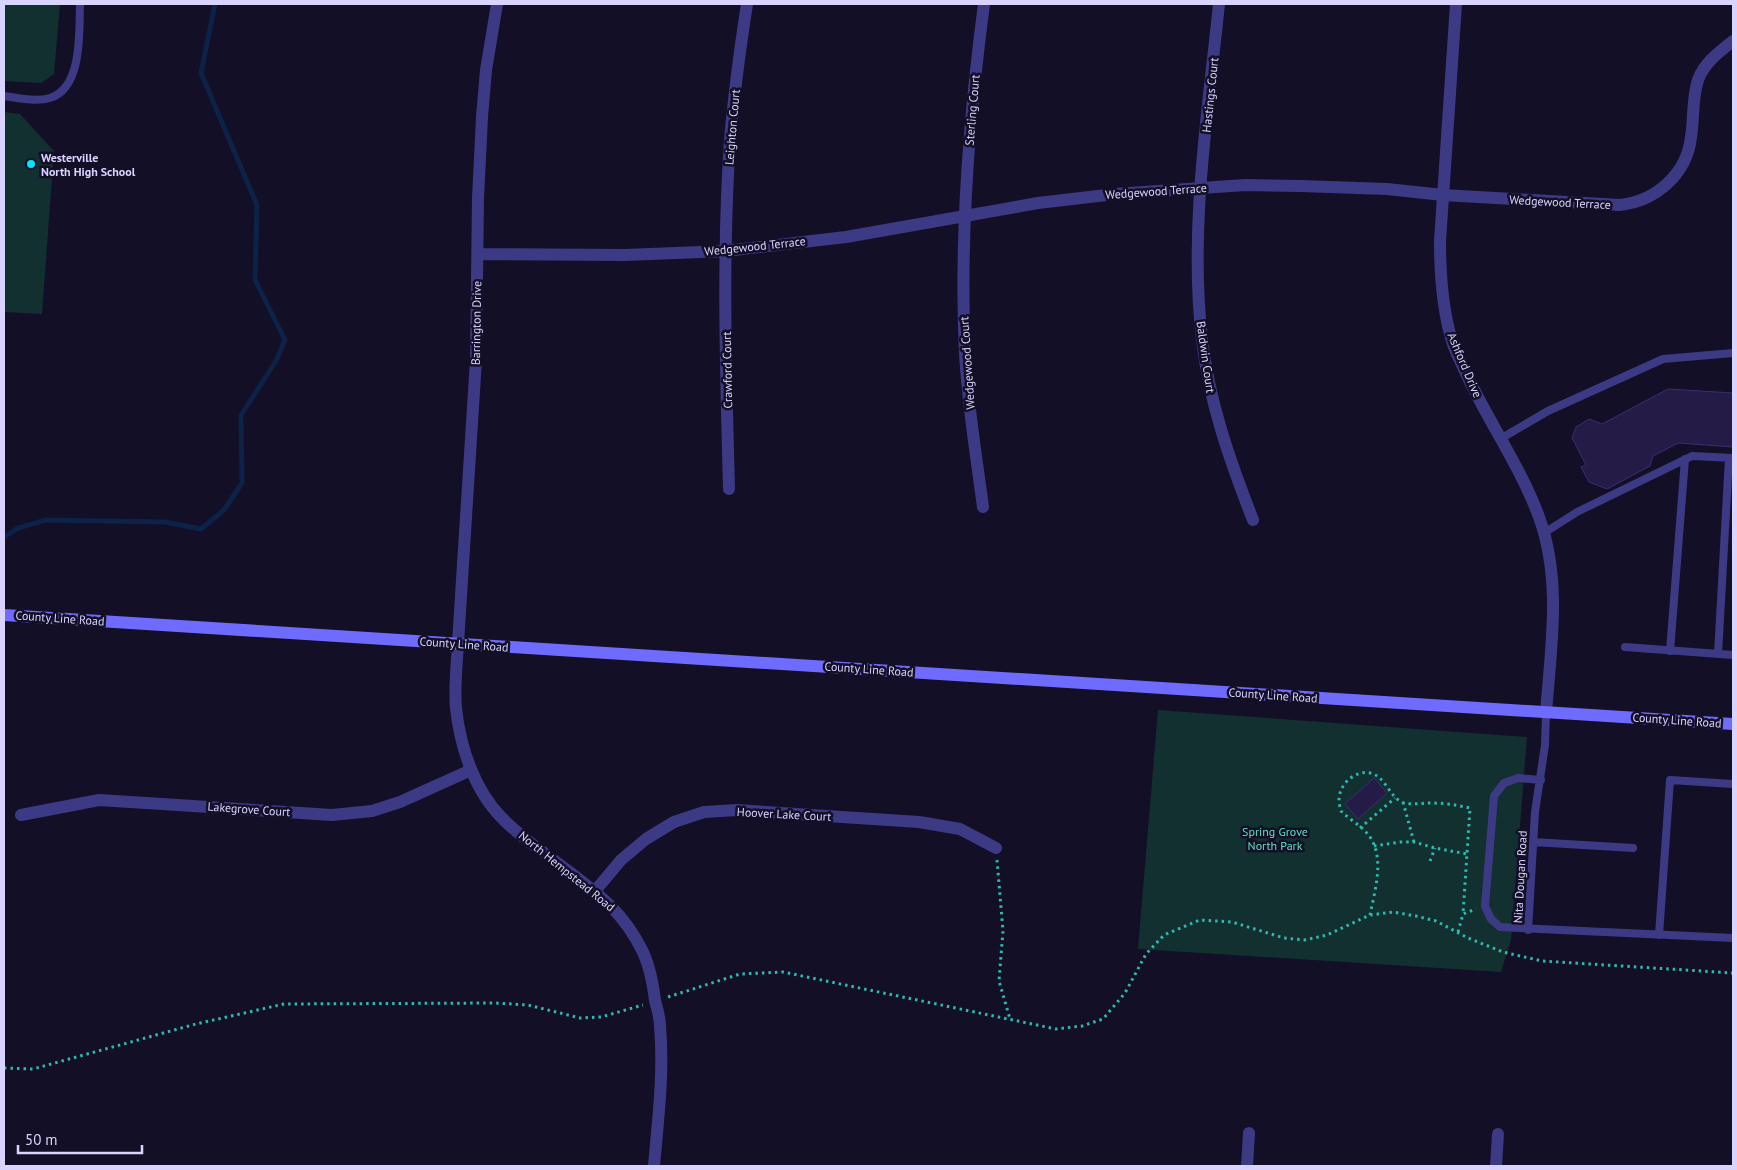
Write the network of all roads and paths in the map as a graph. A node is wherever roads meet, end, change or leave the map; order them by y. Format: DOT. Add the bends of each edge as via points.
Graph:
graph roads {
  1 [pos="80,4"];
  2 [pos="497,4"];
  3 [pos="747,4"];
  4 [pos="984,4"];
  5 [pos="1219,4"];
  6 [pos="1456,4"];
  7 [pos="1733,41"];
  8 [pos="4,96"];
  9 [pos="1201,187"];
  10 [pos="1442,195"];
  11 [pos="966,217"];
  12 [pos="726,250"];
  13 [pos="478,254"];
  14 [pos="1733,353"];
  15 [pos="1500,439"];
  16 [pos="1731,458"];
  17 [pos="1685,460"];
  18 [pos="729,489"];
  19 [pos="983,507"];
  20 [pos="1253,520"];
  21 [pos="1544,533"];
  22 [pos="4,615"];
  23 [pos="458,643"];
  24 [pos="1625,648"];
  25 [pos="1670,650"];
  26 [pos="1718,654"];
  27 [pos="1733,654"];
  28 [pos="1546,712"];
  29 [pos="1733,724"];
  30 [pos="471,770"];
  31 [pos="1541,780"];
  32 [pos="1733,784"];
  33 [pos="1395,798"];
  34 [pos="1403,802"];
  35 [pos="21,815"];
  36 [pos="1360,828"];
  37 [pos="1414,842"];
  38 [pos="1533,842"];
  39 [pos="1374,846"];
  40 [pos="996,848"];
  41 [pos="1435,848"];
  42 [pos="1633,848"];
  43 [pos="1467,854"];
  44 [pos="1430,860"];
  45 [pos="595,891"];
  46 [pos="1485,906"];
  47 [pos="1463,914"];
  48 [pos="1370,915"];
  49 [pos="1528,930"];
  50 [pos="1458,932"];
  51 [pos="1659,935"];
  52 [pos="1733,938"];
  53 [pos="1733,973"];
  54 [pos="656,1001"];
  55 [pos="1010,1019"];
  56 [pos="4,1068"];
  57 [pos="1249,1133"];
  58 [pos="1498,1134"];
  59 [pos="654,1166"];
  60 [pos="1247,1166"];
  61 [pos="1496,1166"];
  1 -- 8 [label="lane" via="76,66 68,83 51,98"];
  2 -- 13 [label="street, Barrington Drive" via="482,117"];
  3 -- 12 [label="street, Leighton Court" via="730,140"];
  4 -- 11 [label="street, Sterling Court" via="969,134"];
  5 -- 9 [label="street, Hastings Court"];
  6 -- 10 [label="street, Ashford Drive"];
  7 -- 10 [label="street, Wedgewood Terrace" via="1718,53 1698,79 1686,159 1663,188 1647,198 1620,205"];
  9 -- 10 [label="street, Wedgewood Terrace" via="1301,186"];
  9 -- 11 [label="street, Wedgewood Terrace" via="1115,194"];
  9 -- 20 [label="street, Baldwin Court" via="1198,284 1202,339 1217,420"];
  10 -- 15 [label="street, Ashford Drive" via="1440,274 1452,343"];
  11 -- 12 [label="street, Wedgewood Terrace" via="846,237"];
  11 -- 19 [label="street, Wedgewood Court" via="964,336 968,395"];
  12 -- 13 [label="street, Wedgewood Terrace" via="625,255"];
  12 -- 18 [label="street, Crawford Court"];
  13 -- 23 [label="street, Barrington Drive" via="476,360"];
  14 -- 15 [label="lane" via="1663,359 1548,411"];
  15 -- 21 [label="street, Ashford Drive" via="1526,486"];
  16 -- 17 [label="lane" via="1692,456"];
  16 -- 26 [label="lane"];
  17 -- 21 [label="lane" via="1577,512"];
  17 -- 25 [label="lane"];
  21 -- 28 [label="street, Ashford Drive" via="1554,592"];
  22 -- 23 [label="main road, County Line Road"];
  23 -- 28 [label="main road, County Line Road"];
  23 -- 30 [label="street, North Hempstead Road" via="456,708"];
  24 -- 25 [label="lane"];
  25 -- 26 [label="lane"];
  26 -- 27 [label="lane"];
  28 -- 29 [label="main road, County Line Road"];
  28 -- 31 [label="lane, Nita Dougan Road"];
  30 -- 35 [label="street, Lakegrove Court" via="372,811 332,815 99,800"];
  30 -- 45 [label="street, North Hempstead Road" via="482,792 501,817"];
  31 -- 38 [label="lane, Nita Dougan Road"];
  31 -- 46 [label="lane" via="1518,778 1504,783 1494,796"];
  32 -- 51 [label="lane" via="1670,780"];
  33 -- 34 [label="path"];
  33 -- 36 [label="path"];
  33 -- 36 [label="path" via="1384,782 1372,773 1360,772 1348,779 1339,799 1341,811"];
  34 -- 37 [label="path"];
  34 -- 43 [label="path" via="1470,808"];
  36 -- 39 [label="path"];
  37 -- 39 [label="path"];
  37 -- 41 [label="path"];
  38 -- 42 [label="lane"];
  38 -- 49 [label="lane, Nita Dougan Road"];
  39 -- 48 [label="path" via="1378,870"];
  40 -- 45 [label="street, Hoover Lake Court" via="960,829 919,822 737,810 704,812 674,822 646,838 621,860"];
  40 -- 55 [label="path" via="1003,931 999,981"];
  41 -- 43 [label="path"];
  41 -- 44 [label="path"];
  43 -- 47 [label="path"];
  45 -- 54 [label="street, North Hempstead Road" via="626,922 643,953"];
  46 -- 47 [label="path"];
  46 -- 49 [label="lane" via="1491,919 1500,927"];
  47 -- 50 [label="path"];
  48 -- 50 [label="path" via="1393,912 1416,916"];
  48 -- 55 [label="path" via="1327,935 1304,940 1284,938 1232,922 1200,920 1164,935 1146,954 1124,993 1103,1019 1056,1029"];
  49 -- 51 [label="lane, Nita Dougan Road"];
  50 -- 53 [label="path" via="1503,952 1542,961"];
  51 -- 52 [label="lane, Nita Dougan Road"];
  54 -- 55 [label="path" via="740,974 783,972"];
  54 -- 56 [label="path" via="601,1017 580,1018 528,1005 496,1003 284,1004 196,1024 33,1069"];
  54 -- 59 [label="street, North Hempstead Road" via="662,1059"];
  57 -- 60 [label="street"];
  58 -- 61 [label="street"];
}
